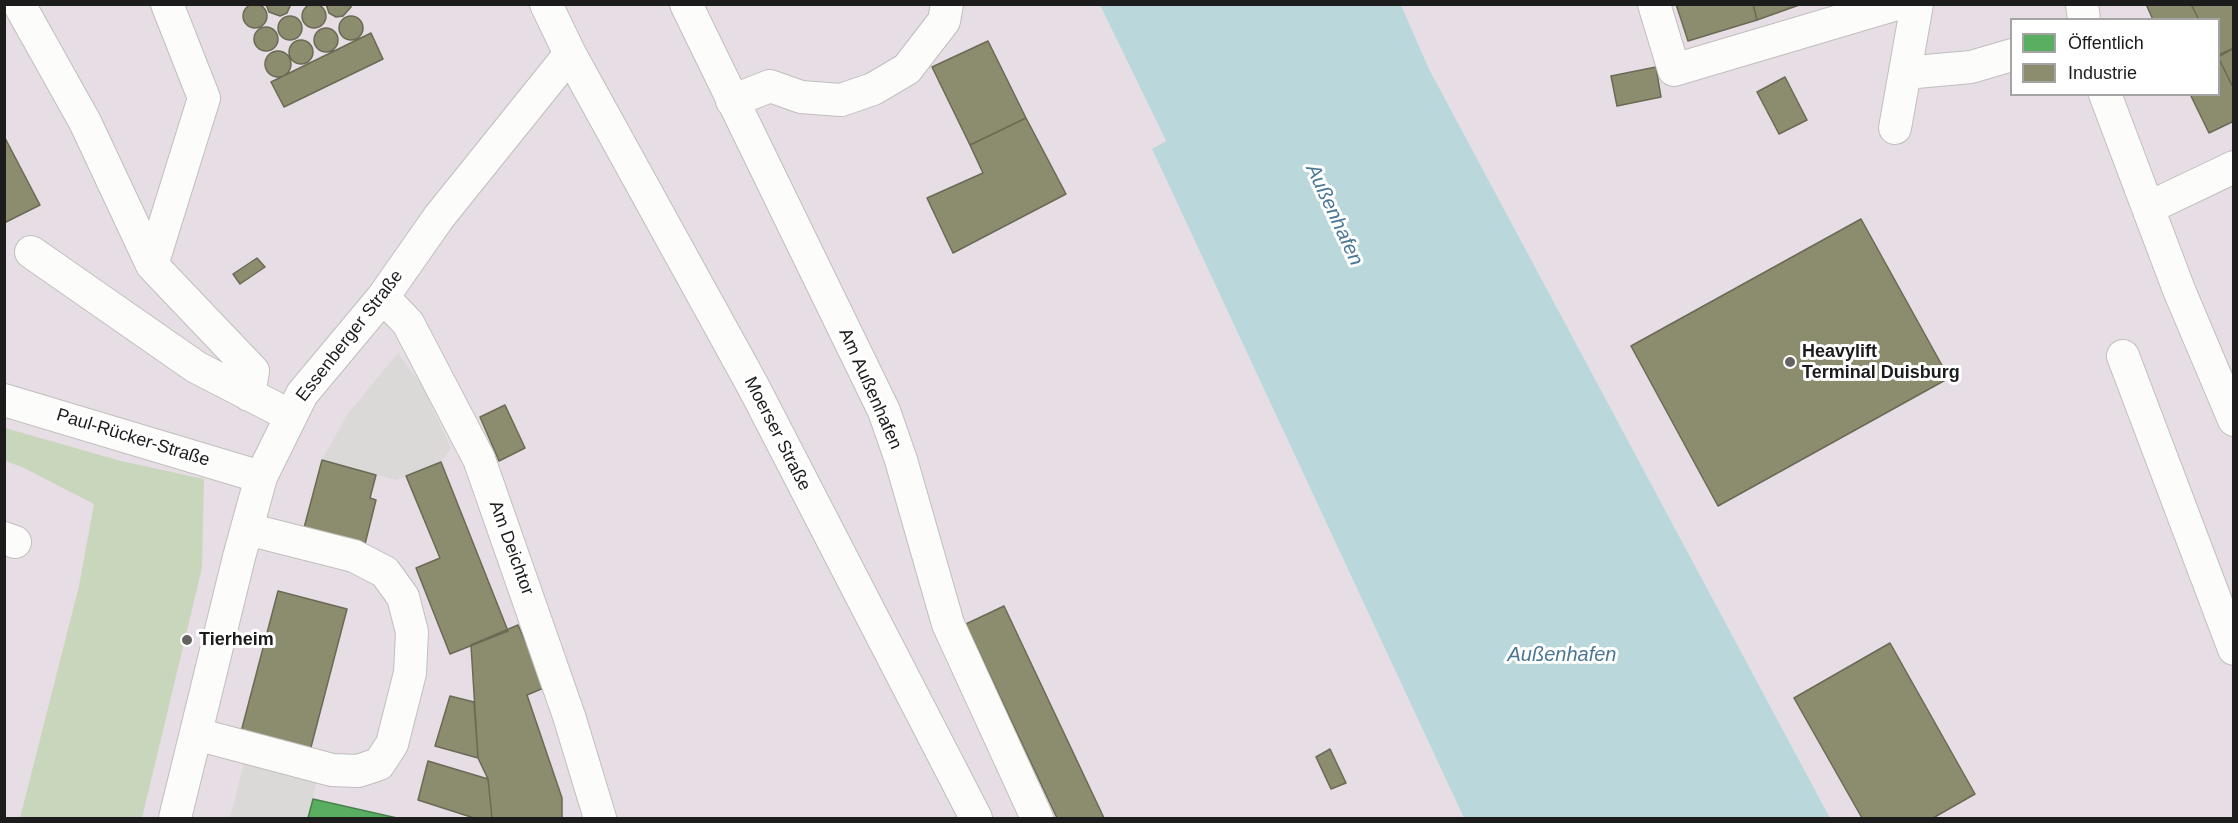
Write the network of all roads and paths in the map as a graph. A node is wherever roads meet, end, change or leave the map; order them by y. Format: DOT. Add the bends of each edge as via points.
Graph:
graph roads {
  1 [pos="19,4"];
  2 [pos="167,4"];
  3 [pos="546,4"];
  4 [pos="686,4"];
  5 [pos="947,4"];
  6 [pos="1654,4"];
  7 [pos="1897,4"];
  8 [pos="1917,4"];
  9 [pos="570,54"];
  10 [pos="2010,57"];
  11 [pos="1905,73"];
  12 [pos="2106,96"];
  13 [pos="732,101"];
  14 [pos="1895,128"];
  15 [pos="2234,167"];
  16 [pos="2148,208"];
  17 [pos="31,252"];
  18 [pos="152,265"];
  19 [pos="382,297"];
  20 [pos="2123,356"];
  21 [pos="249,394"];
  22 [pos="4,400"];
  23 [pos="291,416"];
  24 [pos="2234,420"];
  25 [pos="261,477"];
  26 [pos="247,529"];
  27 [pos="2232,641"];
  28 [pos="196,734"];
  29 [pos="175,819"];
  30 [pos="600,819"];
  31 [pos="976,819"];
  32 [pos="1037,819"];
  1 -- 18 [label="street" via="84,122"];
  2 -- 18 [label="street" via="204,98"];
  3 -- 9 [label="street"];
  4 -- 13 [label="street, Am Außenhafen"];
  5 -- 13 [label="street" via="944,21 907,69 873,89 841,100 801,97 770,86"];
  6 -- 7 [label="street" via="1674,70"];
  8 -- 11 [label="street"];
  9 -- 19 [label="street, Essenberger Straße" via="439,217"];
  9 -- 31 [label="street, Moerser Straße" via="753,386"];
  10 -- 11 [label="street" via="1971,68"];
  11 -- 14 [label="street"];
  12 -- 16 [label="street"];
  13 -- 32 [label="street, Am Außenhafen" via="884,411 948,624"];
  15 -- 16 [label="street"];
  16 -- 24 [label="street"];
  17 -- 21 [label="street" via="196,367"];
  18 -- 21 [label="street" via="253,372"];
  19 -- 23 [label="street, Essenberger Straße" via="302,394"];
  19 -- 30 [label="street, Am Deichtor" via="408,323 479,459 569,716"];
  20 -- 27 [label="street"];
  21 -- 23 [label="street"];
  22 -- 25 [label="street, Paul-Rücker-Straße"];
  23 -- 25 [label="street, Essenberger Straße"];
  25 -- 26 [label="street, Essenberger Straße"];
  26 -- 28 [label="street, Essenberger Straße"];
  26 -- 28 [label="street" via="354,556 385,572 403,597 412,632 410,673 392,744 379,765 358,771 332,770"];
  28 -- 29 [label="street, Essenberger Straße"];
}
